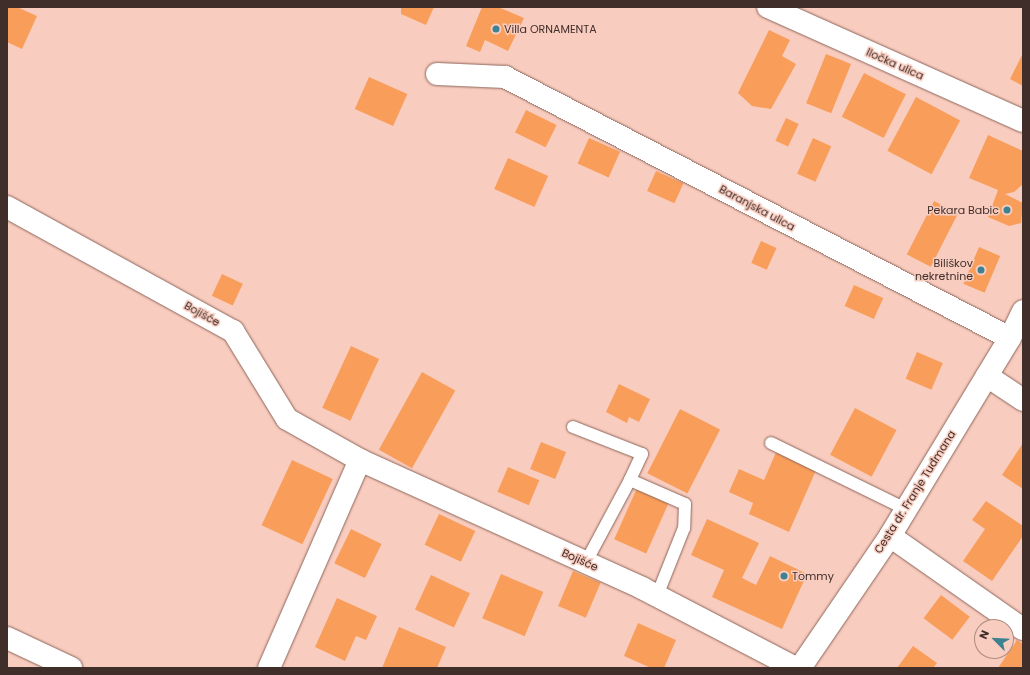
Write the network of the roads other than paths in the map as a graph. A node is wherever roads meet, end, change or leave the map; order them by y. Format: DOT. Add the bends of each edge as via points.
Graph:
graph roads {
  1 [pos="768,7"];
  2 [pos="437,74"];
  3 [pos="1023,121"];
  4 [pos="7,207"];
  5 [pos="1023,311"];
  6 [pos="1010,338"];
  7 [pos="987,376"];
  8 [pos="1023,400"];
  9 [pos="573,427"];
  10 [pos="771,444"];
  11 [pos="360,460"];
  12 [pos="630,480"];
  13 [pos="906,509"];
  14 [pos="890,536"];
  15 [pos="586,562"];
  16 [pos="657,596"];
  17 [pos="1023,629"];
  18 [pos="7,638"];
  19 [pos="71,668"];
  20 [pos="269,668"];
  21 [pos="796,668"];
  22 [pos="800,668"];
  1 -- 3 [label="street, Iločka ulica"];
  2 -- 6 [label="street, Baranjska ulica" via="504,77"];
  4 -- 11 [label="street, Bojišće" via="233,331 287,419"];
  5 -- 6 [label="street, Cesta dr. Franje Tuđmana"];
  6 -- 7 [label="street, Cesta dr. Franje Tuđmana"];
  7 -- 8 [label="street"];
  7 -- 13 [label="street, Cesta dr. Franje Tuđmana"];
  9 -- 12 [label="lane" via="642,454"];
  10 -- 13 [label="lane"];
  11 -- 15 [label="street, Bojišće"];
  11 -- 20 [label="street"];
  12 -- 15 [label="lane"];
  12 -- 16 [label="lane" via="684,504 684,528"];
  13 -- 14 [label="street, Cesta dr. Franje Tuđmana"];
  14 -- 17 [label="street"];
  14 -- 22 [label="street, Cesta dr. Franje Tuđmana"];
  15 -- 16 [label="street, Bojišće"];
  16 -- 21 [label="street, Bojišće"];
  18 -- 19 [label="street"];
}
